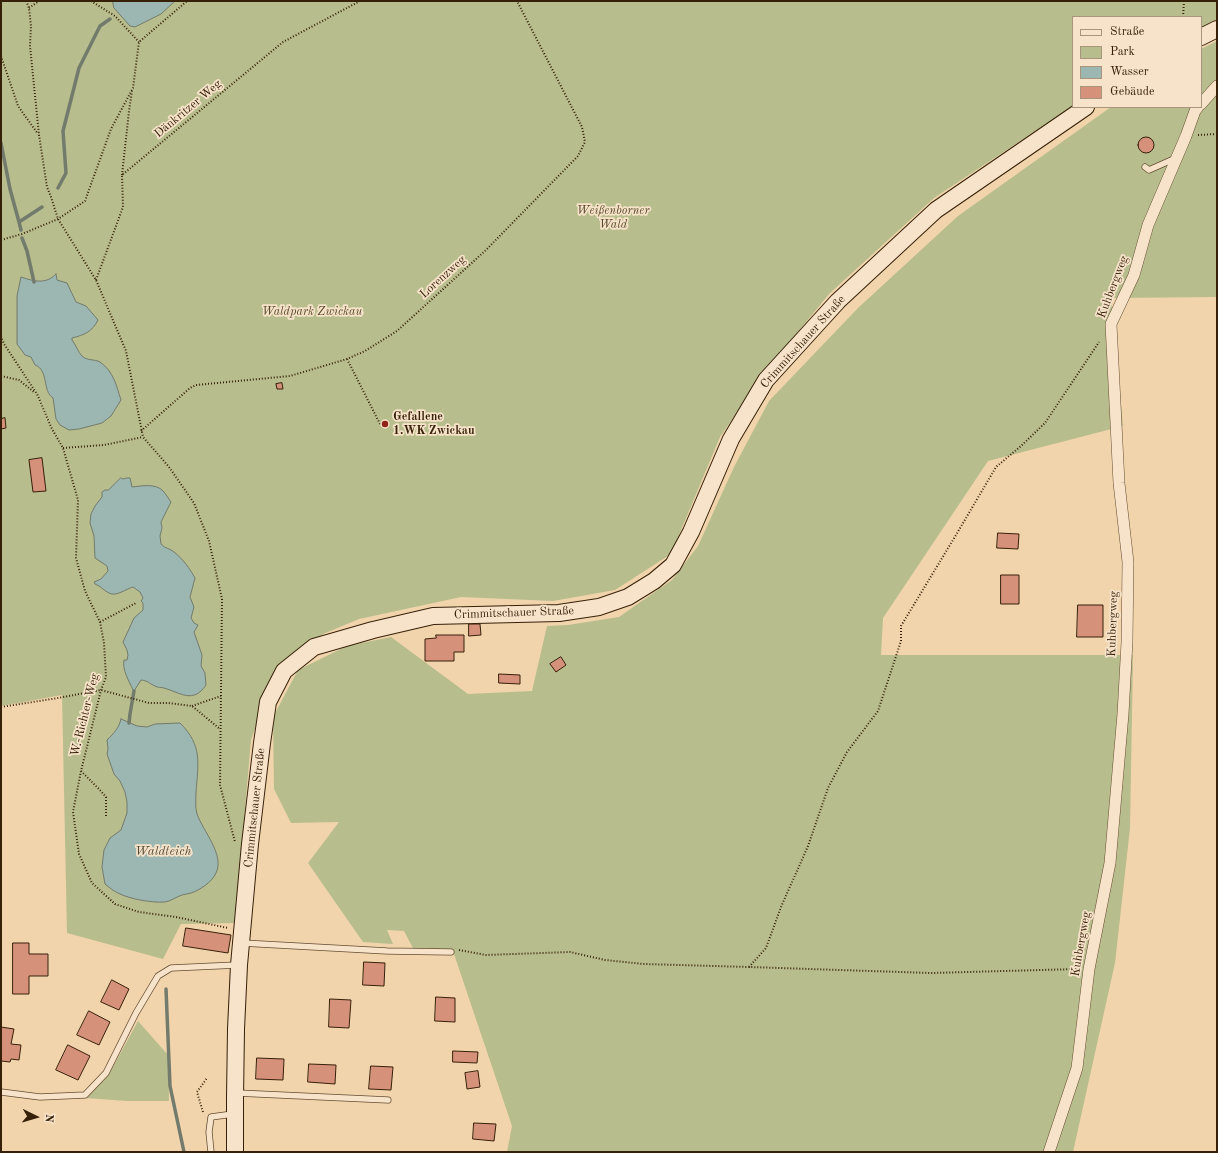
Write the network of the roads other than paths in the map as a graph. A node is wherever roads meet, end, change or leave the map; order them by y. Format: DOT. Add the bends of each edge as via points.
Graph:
graph roads {
  1 [pos="1217,29"];
  2 [pos="1202,36"];
  3 [pos="1217,86"];
  4 [pos="1202,103"];
  5 [pos="1085,108"];
  6 [pos="1197,108"];
  7 [pos="1176,158"];
  8 [pos="1144,167"];
  9 [pos="242,937"];
  10 [pos="452,951"];
  11 [pos="240,965"];
  12 [pos="1,1092"];
  13 [pos="234,1093"];
  14 [pos="388,1100"];
  15 [pos="235,1113"];
  16 [pos="211,1152"];
  17 [pos="236,1152"];
  18 [pos="1049,1152"];
  1 -- 2 [label="main road"];
  3 -- 4 [label="street"];
  5 -- 9 [label="main road, Crimmitschauer Straße" via="936,210 838,301 766,380 731,439 691,532 672,565 654,581 628,596 599,608 559,613 433,616 373,630 314,647 284,671 268,702 251,836"];
  6 -- 7 [label="street, Kuhbergweg"];
  7 -- 8 [label="lane" via="1150,170"];
  7 -- 18 [label="street, Kuhbergweg" via="1148,225 1134,275 1111,324 1119,483 1128,562 1123,714 1110,863 1089,969 1077,1068"];
  9 -- 10 [label="lane" via="387,951"];
  9 -- 11 [label="main road, Crimmitschauer Straße"];
  11 -- 12 [label="lane" via="171,968 158,976 106,1073 85,1094 40,1098"];
  11 -- 13 [label="main road, Crimmitschauer Straße"];
  13 -- 14 [label="lane"];
  13 -- 15 [label="main road, Crimmitschauer Straße"];
  15 -- 16 [label="lane" via="211,1117"];
  15 -- 17 [label="main road, Crimmitschauer Straße"];
}
